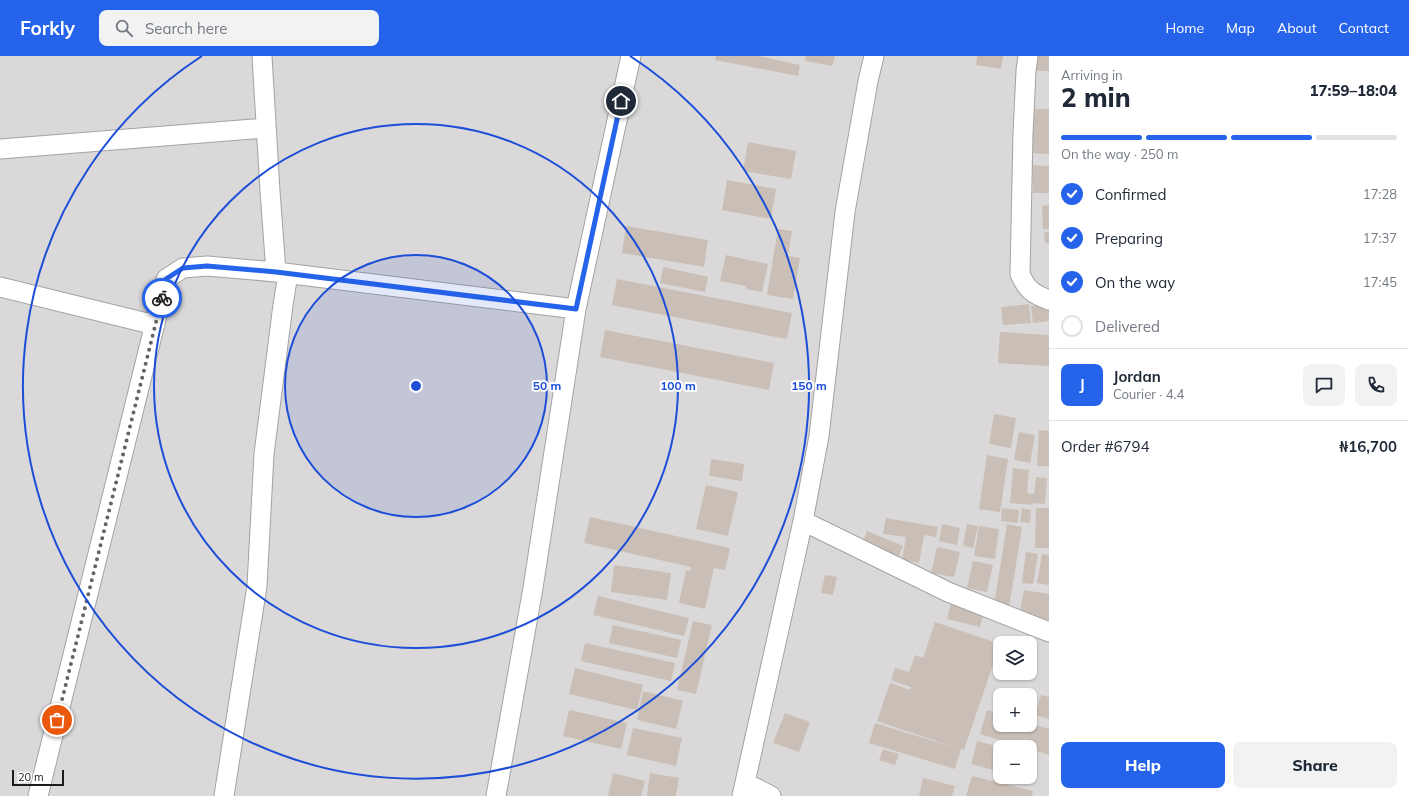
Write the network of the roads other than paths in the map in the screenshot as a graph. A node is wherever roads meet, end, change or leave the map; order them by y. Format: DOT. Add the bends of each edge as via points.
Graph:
graph roads {
  1 [pos="262,56"];
  2 [pos="631,56"];
  3 [pos="874,56"];
  4 [pos="1028,56"];
  5 [pos="266,128"];
  6 [pos="0,149"];
  7 [pos="282,273"];
  8 [pos="0,287"];
  9 [pos="1049,300"];
  10 [pos="576,309"];
  11 [pos="155,325"];
  12 [pos="803,522"];
  13 [pos="1049,632"];
  14 [pos="744,789"];
  15 [pos="38,796"];
  16 [pos="224,796"];
  17 [pos="496,796"];
  18 [pos="771,796"];
  1 -- 5 [label="street"];
  2 -- 10 [label="street"];
  3 -- 12 [label="street" via="845,212 819,436"];
  4 -- 9 [label="street" via="1024,110 1020,274 1025,286 1035,295"];
  5 -- 6 [label="street"];
  5 -- 7 [label="street"];
  7 -- 10 [label="street"];
  7 -- 11 [label="street" via="207,266 183,268 166,279"];
  7 -- 16 [label="street" via="283,305 264,454 257,586"];
  8 -- 11 [label="street"];
  10 -- 17 [label="street" via="534,580"];
  11 -- 15 [label="street"];
  12 -- 13 [label="street" via="948,592"];
  12 -- 14 [label="street"];
  14 -- 18 [label="street"];
}
